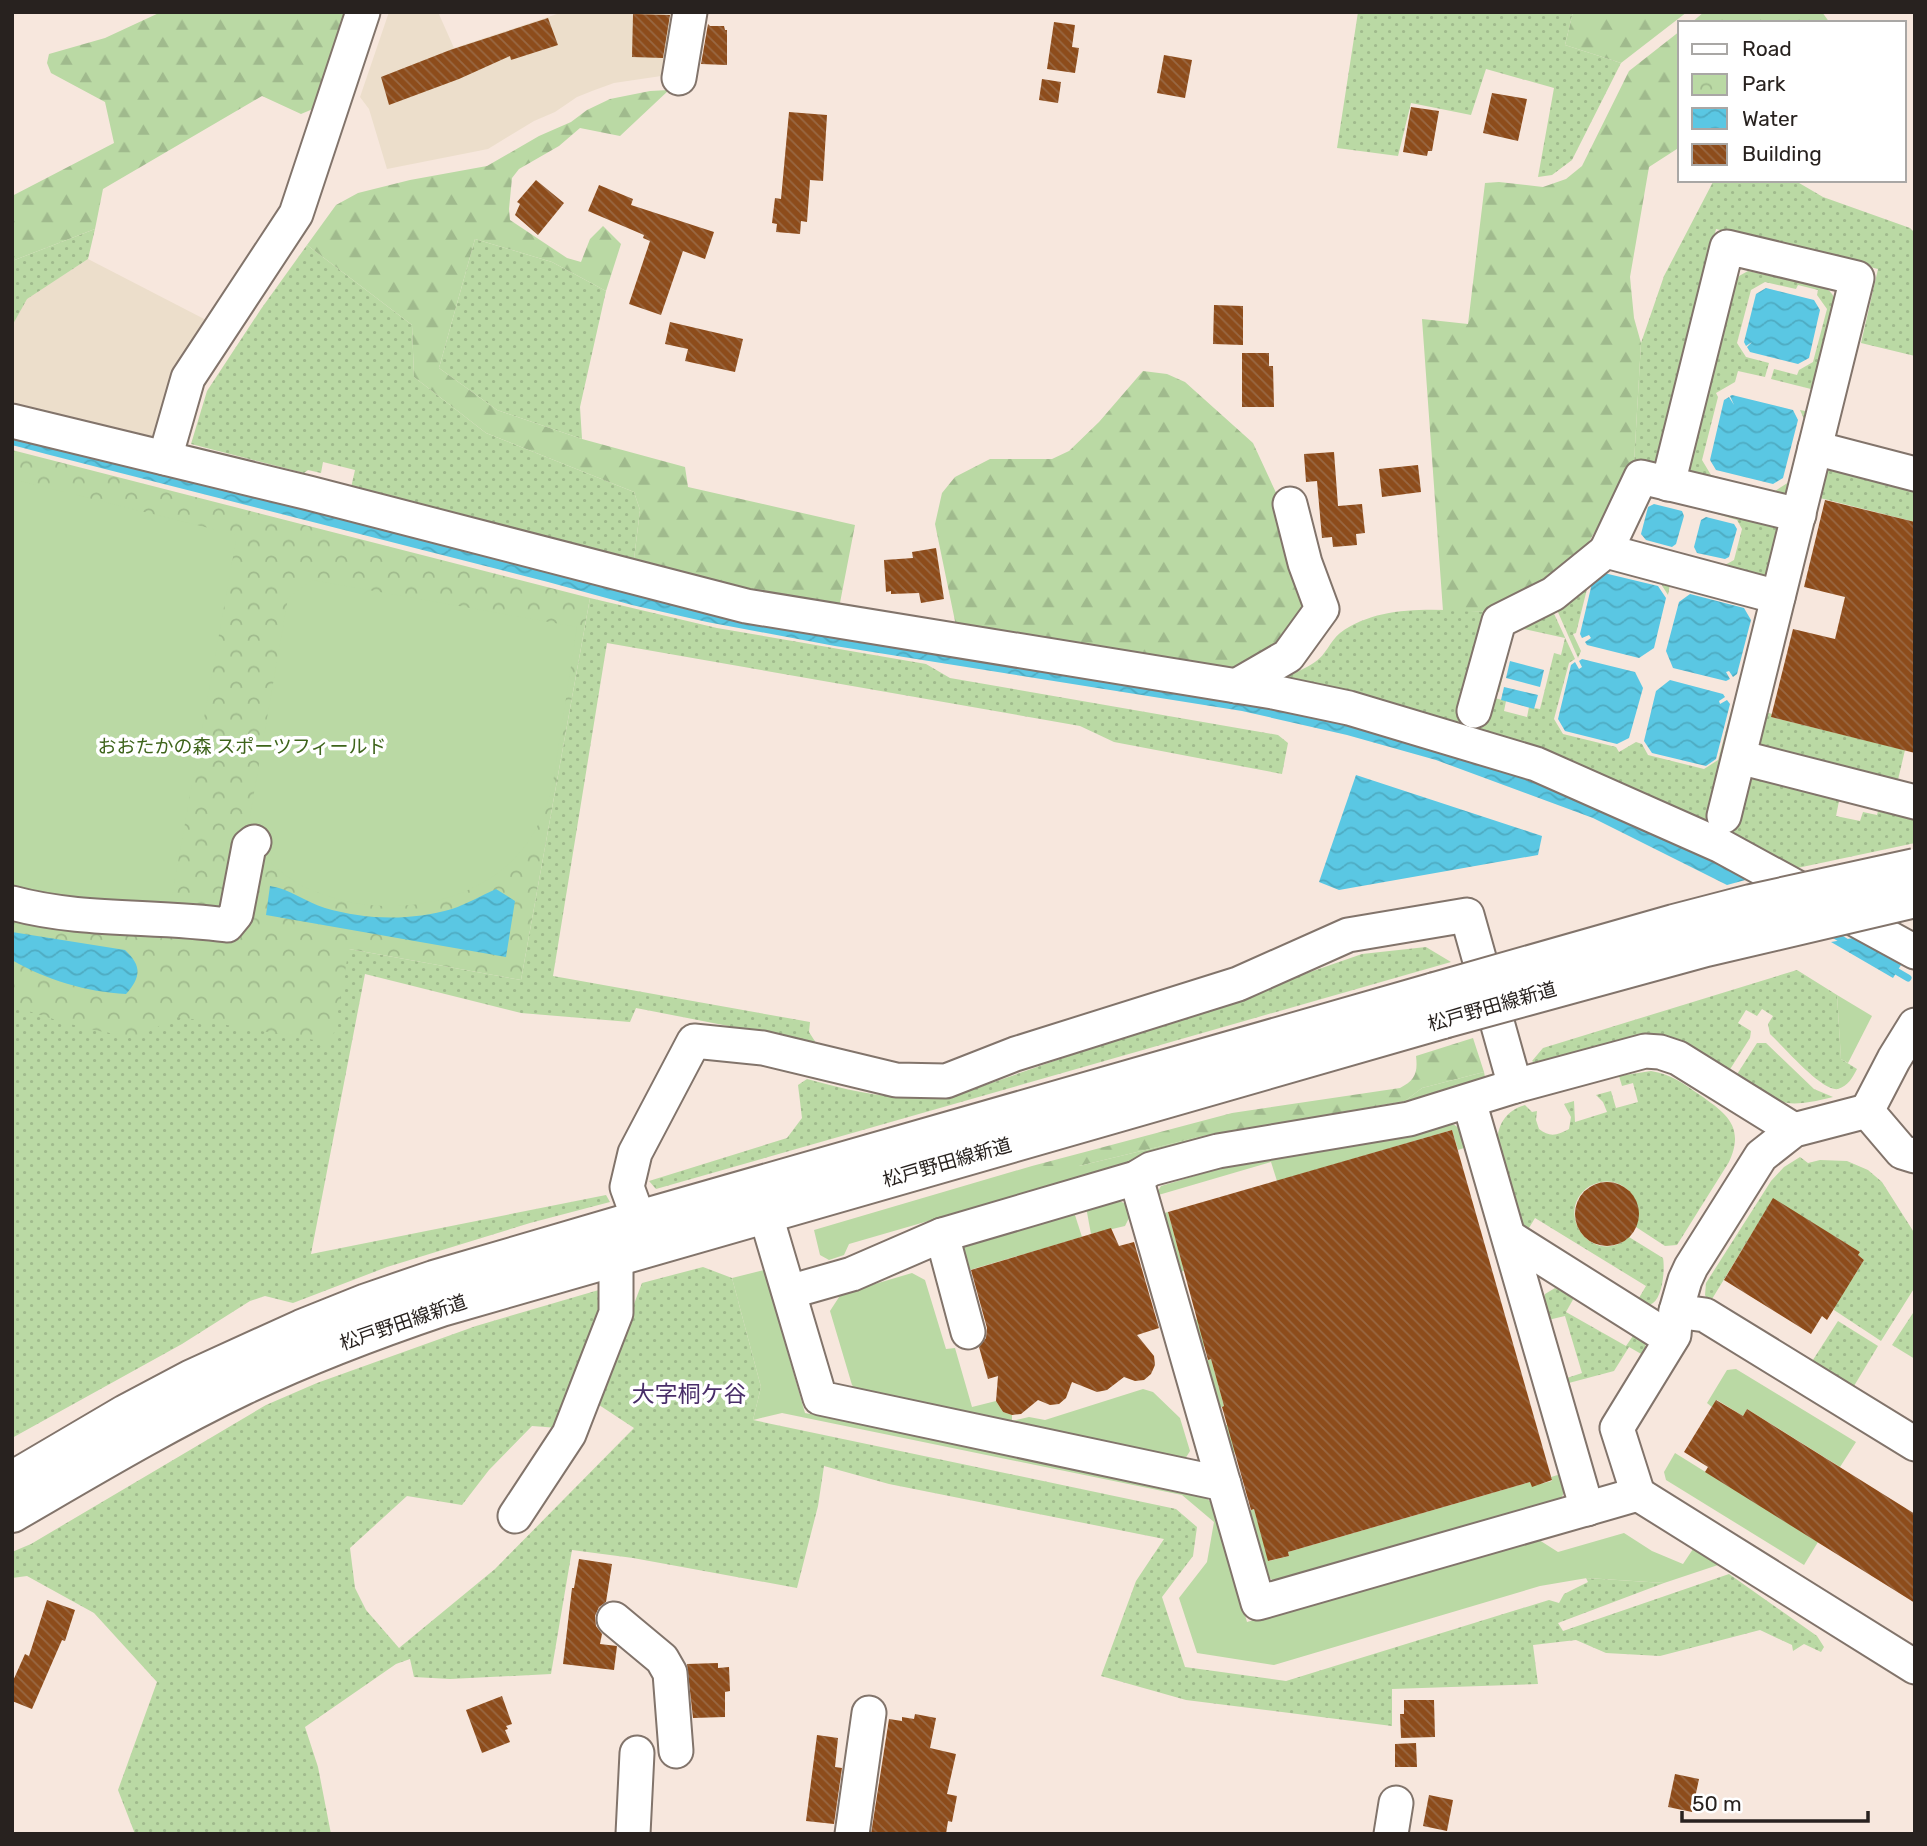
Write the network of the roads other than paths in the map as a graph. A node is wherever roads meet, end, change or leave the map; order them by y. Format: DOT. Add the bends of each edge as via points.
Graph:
graph roads {
  1 [pos="363,12"];
  2 [pos="690,12"];
  3 [pos="679,78"];
  4 [pos="12,421"];
  5 [pos="1815,448"];
  6 [pos="164,458"];
  7 [pos="1915,474"];
  8 [pos="1668,484"];
  9 [pos="1290,505"];
  10 [pos="1799,515"];
  11 [pos="1606,551"];
  12 [pos="1778,597"];
  13 [pos="1236,686"];
  14 [pos="1474,711"];
  15 [pos="1738,757"];
  16 [pos="1915,802"];
  17 [pos="1724,816"];
  18 [pos="254,842"];
  19 [pos="1915,869"];
  20 [pos="1915,898"];
  21 [pos="12,903"];
  22 [pos="1915,952"];
  23 [pos="1439,1006"];
  24 [pos="1915,1025"];
  25 [pos="1515,1086"];
  26 [pos="1469,1101"];
  27 [pos="1867,1111"];
  28 [pos="1794,1130"];
  29 [pos="1910,1163"];
  30 [pos="1136,1178"];
  31 [pos="762,1201"];
  32 [pos="639,1220"];
  33 [pos="942,1236"];
  34 [pos="1509,1237"];
  35 [pos="616,1257"];
  36 [pos="789,1292"];
  37 [pos="1674,1325"];
  38 [pos="968,1332"];
  39 [pos="1620,1438"];
  40 [pos="1915,1444"];
  41 [pos="1570,1452"];
  42 [pos="12,1481"];
  43 [pos="1224,1484"];
  44 [pos="1638,1493"];
  45 [pos="1587,1509"];
  46 [pos="12,1513"];
  47 [pos="515,1516"];
  48 [pos="614,1619"];
  49 [pos="1915,1667"];
  50 [pos="869,1713"];
  51 [pos="676,1751"];
  52 [pos="637,1753"];
  53 [pos="633,1834"];
  54 [pos="852,1834"];
  1 -- 6 [label="street" via="296,214 188,378"];
  2 -- 3 [label="street"];
  4 -- 6 [label="street"];
  5 -- 7 [label="street"];
  5 -- 8 [label="street" via="1857,278 1727,247"];
  5 -- 10 [label="street"];
  6 -- 13 [label="street" via="746,606"];
  8 -- 10 [label="street"];
  8 -- 11 [label="street" via="1642,477"];
  9 -- 13 [label="street" via="1322,609 1288,656"];
  10 -- 12 [label="street"];
  11 -- 12 [label="street"];
  11 -- 14 [label="street" via="1553,594 1499,621"];
  12 -- 15 [label="street"];
  13 -- 22 [label="street" via="1349,708 1536,764 1721,846"];
  15 -- 16 [label="street"];
  15 -- 17 [label="street"];
  18 -- 21 [label="street" via="249,846 236,914 226,925 65,914"];
  19 -- 23 [label="main road, 松戸野田線新道, bridge" via="1713,914"];
  20 -- 23 [label="main road, 松戸野田線新道, bridge"];
  23 -- 31 [label="main road, 松戸野田線新道"];
  24 -- 27 [label="street"];
  25 -- 26 [label="street"];
  25 -- 28 [label="street" via="1645,1051 1660,1052 1678,1058"];
  25 -- 32 [label="street" via="1467,915 1348,935 1238,984 1016,1054 946,1081 896,1080 763,1048 694,1041 635,1153 628,1187"];
  26 -- 30 [label="street" via="1409,1119 1218,1151 1151,1169"];
  26 -- 34 [label="street"];
  27 -- 28 [label="street"];
  27 -- 29 [label="street"];
  28 -- 37 [label="street" via="1761,1156 1691,1267"];
  30 -- 33 [label="street"];
  30 -- 43 [label="street"];
  31 -- 32 [label="main road, 松戸野田線新道"];
  31 -- 35 [label="main road, 松戸野田線新道"];
  31 -- 36 [label="street"];
  32 -- 42 [label="main road, 松戸野田線新道" via="434,1280 302,1329 192,1379"];
  33 -- 36 [label="street" via="852,1274"];
  33 -- 38 [label="street"];
  34 -- 37 [label="street"];
  34 -- 41 [label="street"];
  35 -- 46 [label="main road, 松戸野田線新道" via="441,1307 311,1355 201,1407"];
  35 -- 47 [label="street" via="616,1313 569,1434"];
  36 -- 43 [label="street" via="820,1398"];
  37 -- 39 [label="street" via="1617,1428"];
  37 -- 40 [label="street" via="1705,1315"];
  39 -- 41 [label="street"];
  39 -- 44 [label="street"];
  41 -- 45 [label="street"];
  43 -- 45 [label="street" via="1258,1603"];
  44 -- 45 [label="street"];
  44 -- 49 [label="street"];
  48 -- 51 [label="street" via="662,1659 670,1673"];
  50 -- 54 [label="street"];
  52 -- 53 [label="street"];
}
